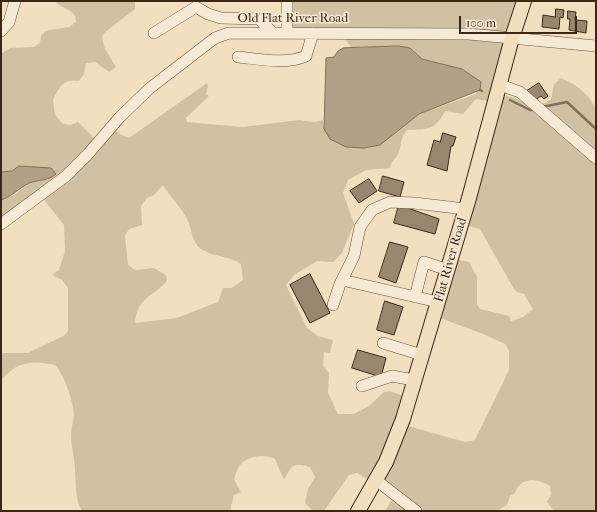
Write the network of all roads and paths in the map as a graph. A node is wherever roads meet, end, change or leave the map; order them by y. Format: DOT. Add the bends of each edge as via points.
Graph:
graph roads {
  1 [pos="15,1"];
  2 [pos="287,1"];
  3 [pos="524,1"];
  4 [pos="1,31"];
  5 [pos="272,32"];
  6 [pos="154,33"];
  7 [pos="287,33"];
  8 [pos="313,33"];
  9 [pos="512,38"];
  10 [pos="596,46"];
  11 [pos="238,57"];
  12 [pos="500,85"];
  13 [pos="596,158"];
  14 [pos="466,209"];
  15 [pos="1,224"];
  16 [pos="448,270"];
  17 [pos="342,280"];
  18 [pos="415,297"];
  19 [pos="438,302"];
  20 [pos="333,305"];
  21 [pos="383,343"];
  22 [pos="422,355"];
  23 [pos="414,380"];
  24 [pos="362,386"];
  25 [pos="376,480"];
  26 [pos="358,511"];
  27 [pos="416,511"];
  1 -- 4 [label="street" via="9,22"];
  2 -- 7 [label="street"];
  3 -- 9 [label="main road, Flat River Road"];
  5 -- 6 [label="street" via="259,19 221,18 208,14 196,6"];
  5 -- 7 [label="street, Old Flat River Road"];
  5 -- 15 [label="street, Old Flat River Road" via="238,32 215,38 150,88 66,176"];
  7 -- 8 [label="street, Old Flat River Road"];
  8 -- 9 [label="street, Old Flat River Road" via="469,34"];
  8 -- 11 [label="street" via="306,56 298,59"];
  9 -- 10 [label="street, Old Flat River Road"];
  9 -- 12 [label="main road, Flat River Road"];
  12 -- 13 [label="street" via="520,92"];
  12 -- 14 [label="main road, Flat River Road"];
  14 -- 16 [label="main road, Flat River Road"];
  14 -- 17 [label="street" via="390,202 372,210 360,227 354,256"];
  16 -- 18 [label="street" via="424,262"];
  16 -- 19 [label="main road, Flat River Road"];
  17 -- 18 [label="street"];
  17 -- 20 [label="street"];
  18 -- 19 [label="street"];
  19 -- 22 [label="main road, Flat River Road"];
  21 -- 22 [label="street"];
  22 -- 23 [label="main road, Flat River Road"];
  23 -- 24 [label="street" via="392,376"];
  23 -- 25 [label="main road, Flat River Road" via="395,442"];
  25 -- 26 [label="main road, Flat River Road"];
  25 -- 27 [label="street"];
}
